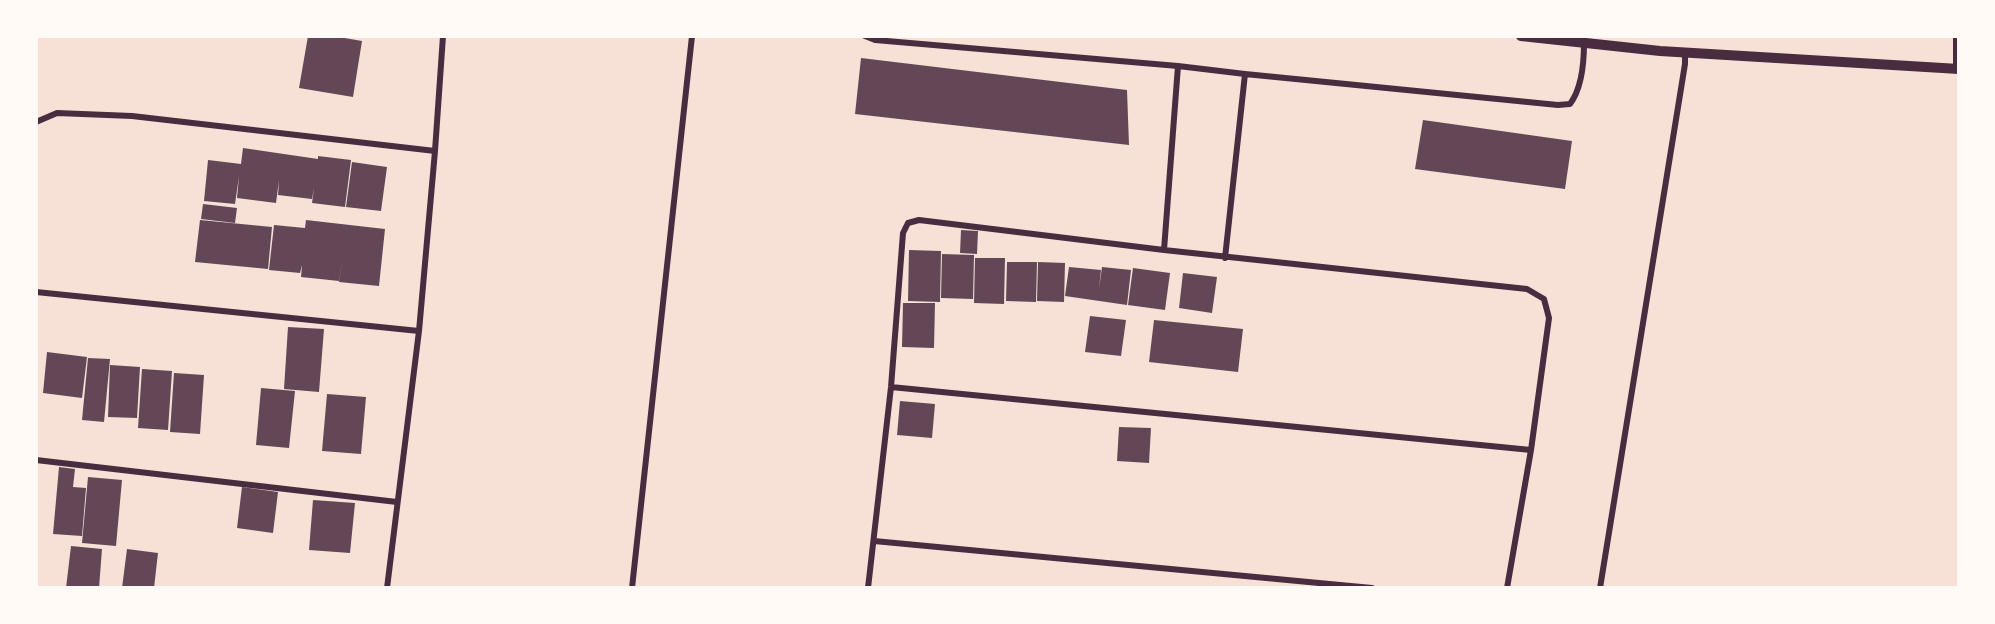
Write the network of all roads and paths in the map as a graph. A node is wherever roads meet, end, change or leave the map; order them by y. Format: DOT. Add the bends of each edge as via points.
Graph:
graph roads {
  1 [pos="443,36"];
  2 [pos="692,36"];
  3 [pos="865,36"];
  4 [pos="1521,36"];
  5 [pos="1956,36"];
  6 [pos="1584,48"];
  7 [pos="1685,53"];
  8 [pos="1178,66"];
  9 [pos="1958,68"];
  10 [pos="1245,74"];
  11 [pos="36,122"];
  12 [pos="435,152"];
  13 [pos="1164,250"];
  14 [pos="1225,258"];
  15 [pos="36,292"];
  16 [pos="419,332"];
  17 [pos="891,387"];
  18 [pos="1531,450"];
  19 [pos="36,460"];
  20 [pos="397,502"];
  21 [pos="874,541"];
  22 [pos="387,588"];
  23 [pos="632,588"];
  24 [pos="868,588"];
  25 [pos="1372,588"];
  26 [pos="1507,588"];
  27 [pos="1600,588"];
  1 -- 12 [label="street"];
  2 -- 23 [label="street"];
  3 -- 8 [label="street" via="874,40"];
  4 -- 6 [label="street"];
  5 -- 9 [label="street"];
  6 -- 7 [label="street"];
  6 -- 10 [label="street" via="1577,94 1570,104 1558,105"];
  7 -- 9 [label="street"];
  7 -- 27 [label="street"];
  8 -- 10 [label="street"];
  8 -- 13 [label="street"];
  10 -- 14 [label="street"];
  11 -- 12 [label="street" via="57,113 132,116"];
  12 -- 16 [label="street"];
  13 -- 14 [label="street"];
  13 -- 17 [label="street" via="919,220 908,223 903,233"];
  14 -- 18 [label="street" via="1527,289 1544,300 1548,318"];
  15 -- 16 [label="street"];
  16 -- 20 [label="street"];
  17 -- 18 [label="street"];
  17 -- 21 [label="street"];
  18 -- 26 [label="street"];
  19 -- 20 [label="street"];
  20 -- 22 [label="street"];
  21 -- 24 [label="street"];
  21 -- 25 [label="street"];
}
